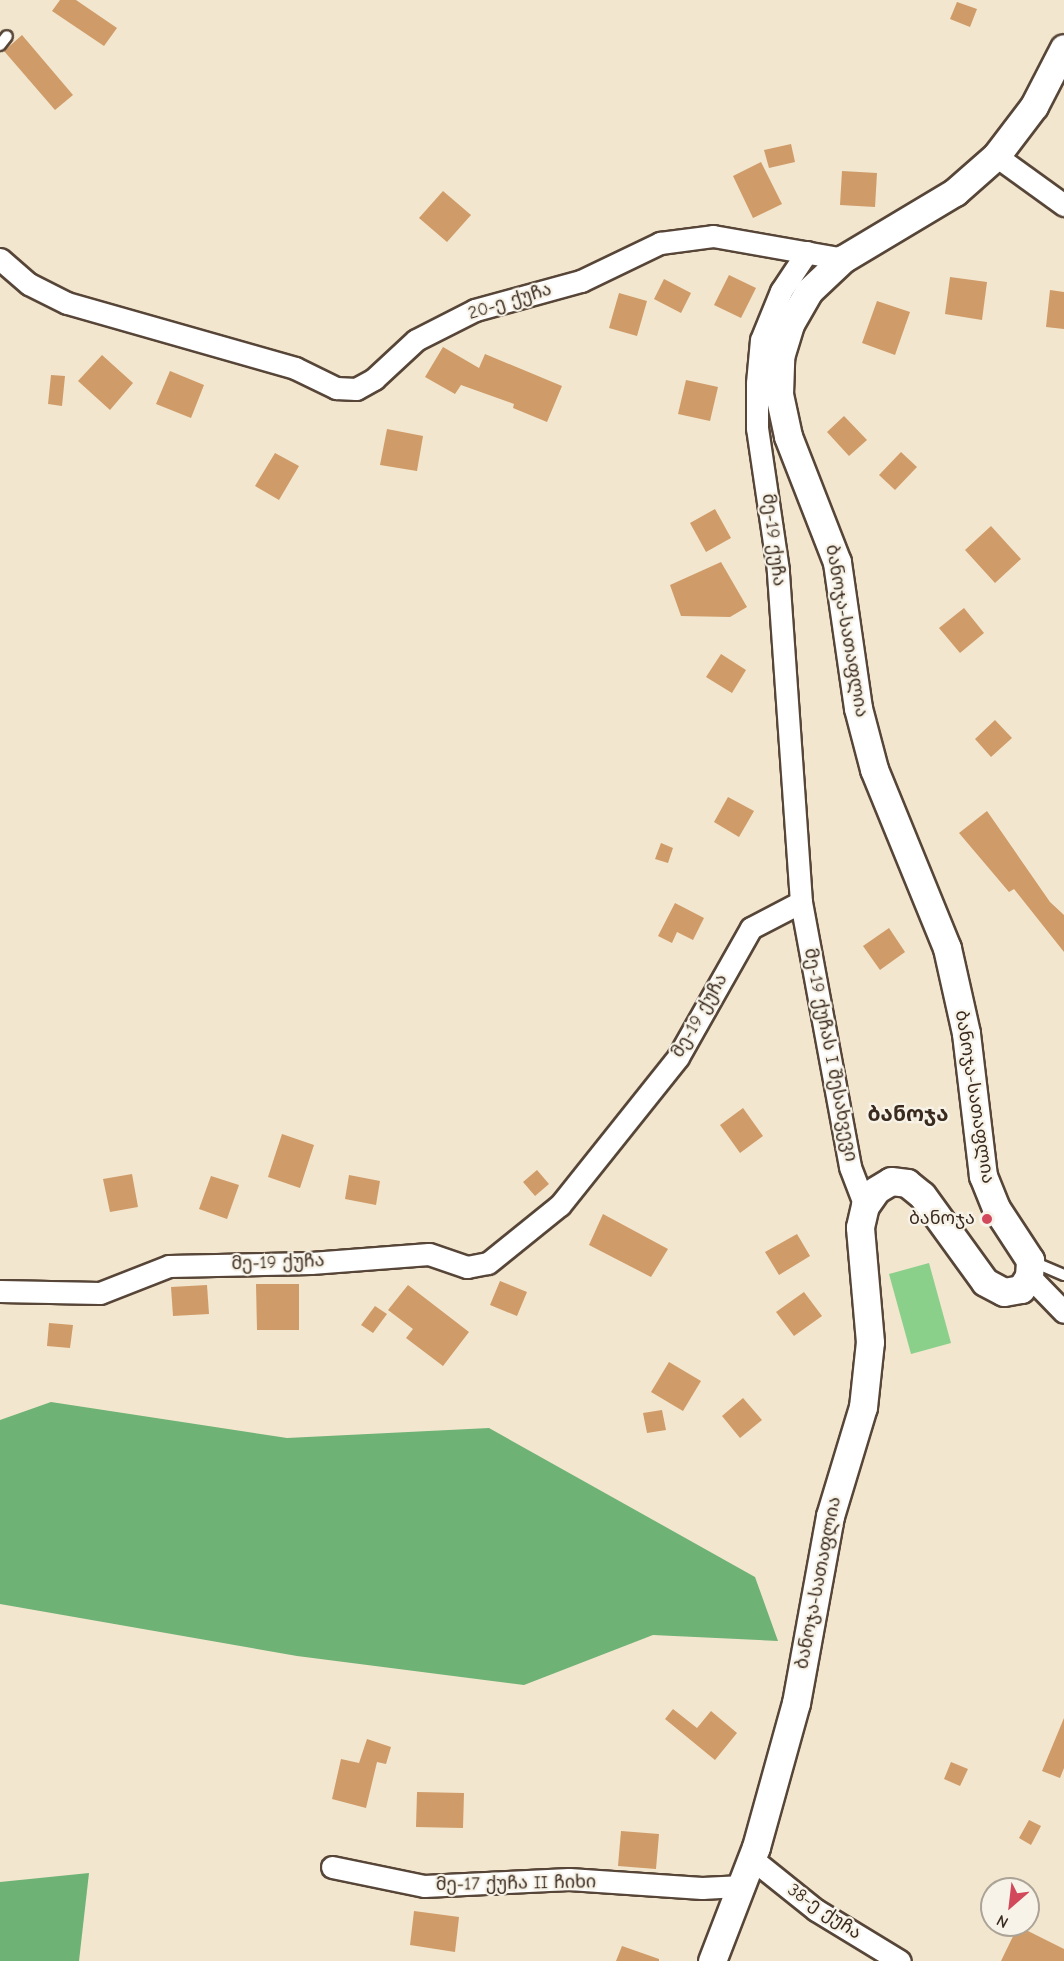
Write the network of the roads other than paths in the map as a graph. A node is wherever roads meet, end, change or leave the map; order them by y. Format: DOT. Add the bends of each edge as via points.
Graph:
graph roads {
  1 [pos="1064,48"];
  2 [pos="996,156"];
  3 [pos="1064,205"];
  4 [pos="807,252"];
  5 [pos="0,259"];
  6 [pos="843,259"];
  7 [pos="801,902"];
  8 [pos="865,1206"];
  9 [pos="1029,1268"];
  10 [pos="1064,1275"];
  11 [pos="0,1291"];
  12 [pos="1064,1312"];
  13 [pos="751,1858"];
  14 [pos="332,1867"];
  15 [pos="738,1886"];
  16 [pos="712,1961"];
  17 [pos="900,1961"];
  1 -- 2 [label="street, ბანოჯა-სათაფლია" via="1034,106"];
  2 -- 3 [label="street"];
  2 -- 6 [label="street, ბანოჯა-სათაფლია" via="954,192"];
  4 -- 5 [label="street, 20-ე ქუჩა" via="713,236 660,243 581,281 475,310 416,340 374,380 356,389 336,388 295,368 67,303 30,284"];
  4 -- 6 [label="street, 20-ე ქუჩა"];
  4 -- 7 [label="street, მე-19 ქუჩა" via="781,291 761,340 757,382 757,428 778,570"];
  6 -- 9 [label="street, ბანოჯა-სათაფლია" via="809,291 790,324 780,357 779,394 788,436 837,562 858,708 873,769 947,948 966,1034 983,1176"];
  7 -- 8 [label="street, მე-19 ქუჩას I შესახვევი" via="850,1167"];
  7 -- 11 [label="street, მე-19 ქუჩა" via="750,928 678,1057 560,1205 488,1263 467,1267 429,1254 311,1263 169,1266 100,1293"];
  8 -- 9 [label="street" via="876,1190 891,1181 907,1183 922,1195 986,1282 1004,1292 1021,1289"];
  8 -- 13 [label="street, ბანოჯა-სათაფლია" via="860,1227 870,1342 862,1407 830,1516 796,1703"];
  9 -- 10 [label="lane"];
  9 -- 12 [label="street"];
  13 -- 15 [label="street, ბანოჯა-სათაფლია"];
  13 -- 17 [label="street, 38-ე ქუჩა" via="816,1910"];
  14 -- 15 [label="street, მე-17 ქუჩა II ჩიხი" via="424,1886 569,1879 702,1888"];
  15 -- 16 [label="street, ბანოჯა-სათაფლია"];
}
